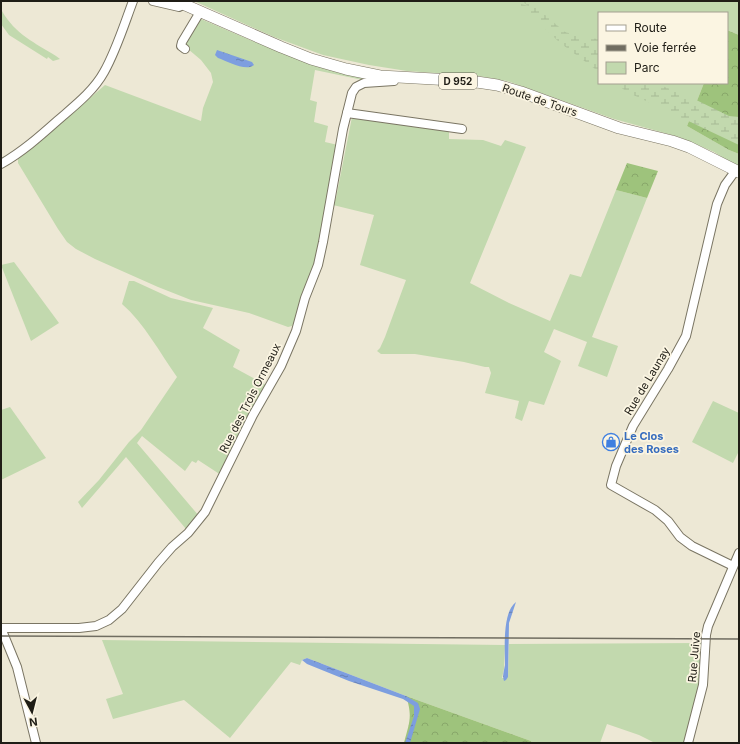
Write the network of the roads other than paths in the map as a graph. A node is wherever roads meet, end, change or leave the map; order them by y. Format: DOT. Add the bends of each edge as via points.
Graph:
graph roads {
  1 [pos="133,1"];
  2 [pos="153,1"];
  3 [pos="180,3"];
  4 [pos="200,12"];
  5 [pos="185,49"];
  6 [pos="397,78"];
  7 [pos="347,113"];
  8 [pos="462,129"];
  9 [pos="1,164"];
  10 [pos="738,171"];
  11 [pos="739,553"];
  12 [pos="733,566"];
  13 [pos="1,628"];
  14 [pos="5,644"];
  15 [pos="36,743"];
  16 [pos="688,743"];
  1 -- 9 [label="street" via="110,61 92,88 39,137"];
  2 -- 3 [label="street" via="179,7"];
  3 -- 4 [label="main road, Route de Tours / D 952"];
  4 -- 5 [label="street" via="182,42 181,46"];
  4 -- 6 [label="main road, Route de Tours / D 952" via="311,59"];
  6 -- 7 [label="street, Rue des Trois Ormeaux" via="395,81 364,83 356,87"];
  6 -- 10 [label="main road, Route de Tours / D 952" via="470,81 497,85 619,128 689,147"];
  7 -- 8 [label="street"];
  7 -- 13 [label="street, Rue des Trois Ormeaux" via="318,265 296,331 281,366 253,415 205,512 158,562 122,609 109,620 96,626 79,628"];
  10 -- 12 [label="street, Rue de Launay" via="726,185 717,204 686,336 633,426 611,485 655,510 692,546"];
  11 -- 12 [label="street, Rue Juive"];
  12 -- 16 [label="street, Rue Juive" via="707,631 703,685"];
  13 -- 14 [label="street"];
  14 -- 15 [label="street" via="17,667"];
}
